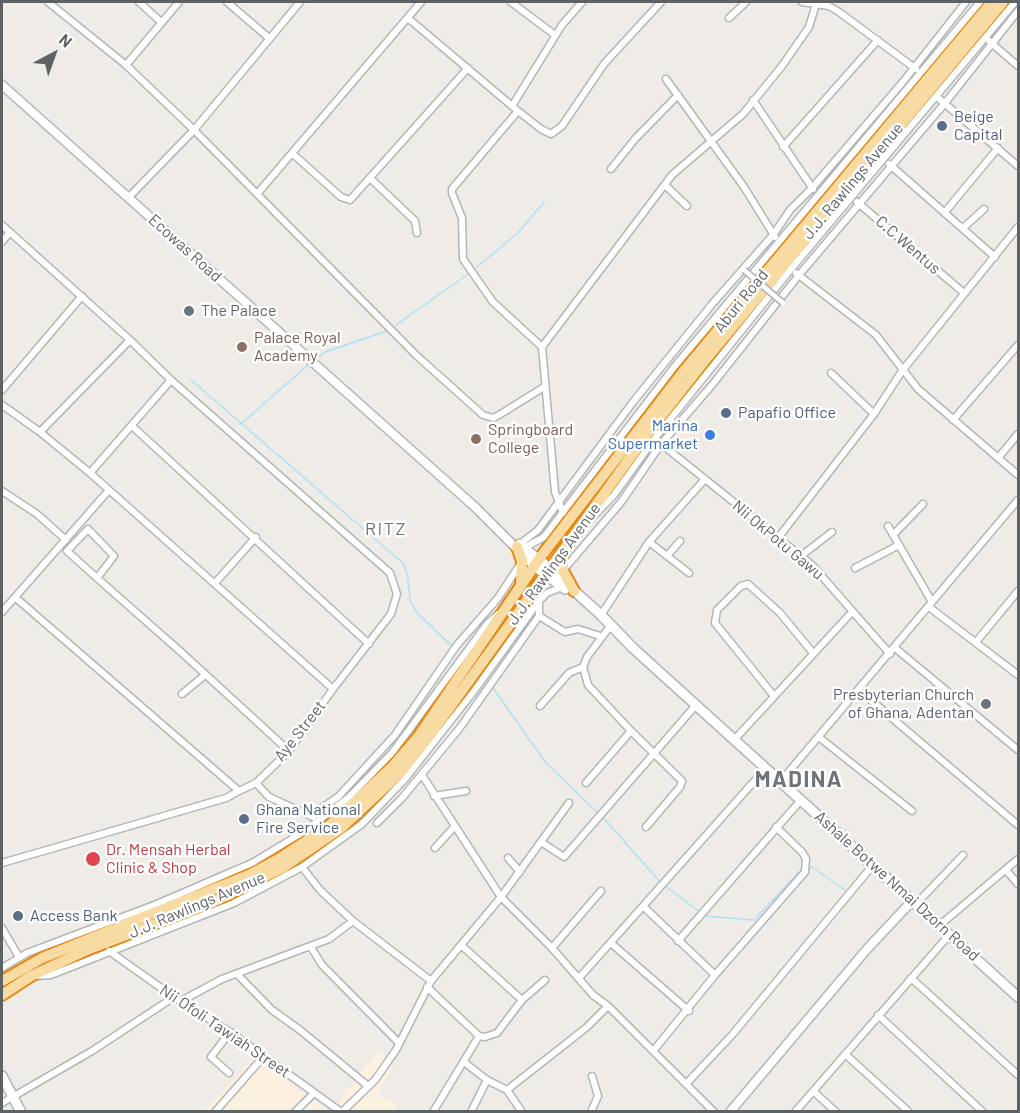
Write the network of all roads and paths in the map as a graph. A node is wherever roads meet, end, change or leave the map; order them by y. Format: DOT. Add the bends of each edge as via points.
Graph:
graph roads {
  1 [pos="48,2"];
  2 [pos="139,2"];
  3 [pos="179,2"];
  4 [pos="227,2"];
  5 [pos="300,2"];
  6 [pos="421,2"];
  7 [pos="511,2"];
  8 [pos="582,2"];
  9 [pos="661,2"];
  10 [pos="746,2"];
  11 [pos="802,2"];
  12 [pos="966,2"];
  13 [pos="980,2"];
  14 [pos="992,2"];
  15 [pos="1015,2"];
  16 [pos="816,4"];
  17 [pos="1006,5"];
  18 [pos="1017,12"];
  19 [pos="729,18"];
  20 [pos="409,19"];
  21 [pos="952,19"];
  22 [pos="161,22"];
  23 [pos="960,25"];
  24 [pos="555,35"];
  25 [pos="269,38"];
  26 [pos="985,38"];
  27 [pos="878,40"];
  28 [pos="992,43"];
  29 [pos="126,65"];
  30 [pos="1018,66"];
  31 [pos="468,68"];
  32 [pos="915,68"];
  33 [pos="921,73"];
  34 [pos="666,79"];
  35 [pos="2,85"];
  36 [pos="678,95"];
  37 [pos="937,97"];
  38 [pos="753,100"];
  39 [pos="945,104"];
  40 [pos="512,106"];
  41 [pos="518,111"];
  42 [pos="194,130"];
  43 [pos="712,142"];
  44 [pos="783,147"];
  45 [pos="998,148"];
  46 [pos="293,154"];
  47 [pos="884,160"];
  48 [pos="891,166"];
  49 [pos="1018,166"];
  50 [pos="871,167"];
  51 [pos="611,169"];
  52 [pos="845,170"];
  53 [pos="371,178"];
  54 [pos="665,185"];
  55 [pos="812,188"];
  56 [pos="257,194"];
  57 [pos="818,194"];
  58 [pos="852,197"];
  59 [pos="128,198"];
  60 [pos="860,203"];
  61 [pos="687,206"];
  62 [pos="984,209"];
  63 [pos="945,212"];
  64 [pos="2,225"];
  65 [pos="963,228"];
  66 [pos="1018,228"];
  67 [pos="10,232"];
  68 [pos="417,233"];
  69 [pos="773,235"];
  70 [pos="2,242"];
  71 [pos="777,243"];
  72 [pos="995,257"];
  73 [pos="791,269"];
  74 [pos="744,270"];
  75 [pos="799,275"];
  76 [pos="964,293"];
  77 [pos="82,296"];
  78 [pos="783,303"];
  79 [pos="130,340"];
  80 [pos="1018,345"];
  81 [pos="542,347"];
  82 [pos="709,362"];
  83 [pos="902,371"];
  84 [pos="831,373"];
  85 [pos="171,380"];
  86 [pos="544,387"];
  87 [pos="2,390"];
  88 [pos="2,405"];
  89 [pos="874,414"];
  90 [pos="639,420"];
  91 [pos="953,420"];
  92 [pos="132,426"];
  93 [pos="40,432"];
  94 [pos="1018,434"];
  95 [pos="655,438"];
  96 [pos="661,444"];
  97 [pos="998,458"];
  98 [pos="90,473"];
  99 [pos="1018,475"];
  100 [pos="705,479"];
  101 [pos="109,490"];
  102 [pos="2,491"];
  103 [pos="1018,500"];
  104 [pos="557,502"];
  105 [pos="923,504"];
  106 [pos="563,513"];
  107 [pos="582,526"];
  108 [pos="888,526"];
  109 [pos="832,531"];
  110 [pos="893,535"];
  111 [pos="256,537"];
  112 [pos="778,538"];
  113 [pos="66,540"];
  114 [pos="681,541"];
  115 [pos="649,542"];
  116 [pos="519,544"];
  117 [pos="899,545"];
  118 [pos="565,549"];
  119 [pos="667,556"];
  120 [pos="801,556"];
  121 [pos="522,561"];
  122 [pos="542,567"];
  123 [pos="855,568"];
  124 [pos="563,571"];
  125 [pos="689,573"];
  126 [pos="97,578"];
  127 [pos="215,583"];
  128 [pos="520,587"];
  129 [pos="562,587"];
  130 [pos="574,591"];
  131 [pos="1018,591"];
  132 [pos="16,598"];
  133 [pos="539,601"];
  134 [pos="930,604"];
  135 [pos="504,610"];
  136 [pos="2,612"];
  137 [pos="852,612"];
  138 [pos="601,615"];
  139 [pos="540,616"];
  140 [pos="612,628"];
  141 [pos="600,636"];
  142 [pos="976,642"];
  143 [pos="369,644"];
  144 [pos="895,648"];
  145 [pos="813,653"];
  146 [pos="890,654"];
  147 [pos="583,667"];
  148 [pos="205,675"];
  149 [pos="1018,675"];
  150 [pos="333,689"];
  151 [pos="859,690"];
  152 [pos="182,694"];
  153 [pos="774,696"];
  154 [pos="540,705"];
  155 [pos="696,705"];
  156 [pos="445,722"];
  157 [pos="631,731"];
  158 [pos="820,738"];
  159 [pos="735,739"];
  160 [pos="1018,750"];
  161 [pos="289,751"];
  162 [pos="653,753"];
  163 [pos="766,768"];
  164 [pos="422,776"];
  165 [pos="781,781"];
  166 [pos="256,783"];
  167 [pos="586,783"];
  168 [pos="369,784"];
  169 [pos="239,791"];
  170 [pos="466,791"];
  171 [pos="435,796"];
  172 [pos="801,800"];
  173 [pos="569,803"];
  174 [pos="912,811"];
  175 [pos="311,815"];
  176 [pos="318,822"];
  177 [pos="377,823"];
  178 [pos="1018,825"];
  179 [pos="455,826"];
  180 [pos="646,826"];
  181 [pos="776,827"];
  182 [pos="541,843"];
  183 [pos="435,848"];
  184 [pos="963,855"];
  185 [pos="508,858"];
  186 [pos="1018,859"];
  187 [pos="2,863"];
  188 [pos="873,865"];
  189 [pos="302,867"];
  190 [pos="1006,870"];
  191 [pos="284,872"];
  192 [pos="520,872"];
  193 [pos="232,877"];
  194 [pos="1018,884"];
  195 [pos="601,891"];
  196 [pos="501,897"];
  197 [pos="915,902"];
  198 [pos="644,907"];
  199 [pos="353,921"];
  200 [pos="940,925"];
  201 [pos="107,926"];
  202 [pos="2,928"];
  203 [pos="950,934"];
  204 [pos="678,941"];
  205 [pos="612,944"];
  206 [pos="461,945"];
  207 [pos="311,947"];
  208 [pos="552,948"];
  209 [pos="109,951"];
  210 [pos="19,957"];
  211 [pos="2,968"];
  212 [pos="237,974"];
  213 [pos="715,975"];
  214 [pos="31,976"];
  215 [pos="579,978"];
  216 [pos="911,978"];
  217 [pos="545,980"];
  218 [pos="431,981"];
  219 [pos="2,982"];
  220 [pos="427,987"];
  221 [pos="2,995"];
  222 [pos="174,997"];
  223 [pos="1018,997"];
  224 [pos="522,1000"];
  225 [pos="181,1001"];
  226 [pos="608,1006"];
  227 [pos="689,1011"];
  228 [pos="878,1016"];
  229 [pos="230,1032"];
  230 [pos="479,1036"];
  231 [pos="399,1043"];
  232 [pos="654,1050"];
  233 [pos="845,1054"];
  234 [pos="264,1056"];
  235 [pos="464,1062"];
  236 [pos="229,1073"];
  237 [pos="1018,1075"];
  238 [pos="2,1076"];
  239 [pos="592,1076"];
  240 [pos="487,1080"];
  241 [pos="687,1083"];
  242 [pos="368,1086"];
  243 [pos="507,1090"];
  244 [pos="813,1091"];
  245 [pos="314,1092"];
  246 [pos="12,1096"];
  247 [pos="2,1103"];
  248 [pos="21,1112"];
  249 [pos="215,1112"];
  250 [pos="295,1112"];
  251 [pos="342,1112"];
  252 [pos="433,1112"];
  253 [pos="471,1112"];
  254 [pos="522,1112"];
  255 [pos="591,1112"];
  256 [pos="714,1112"];
  257 [pos="730,1112"];
  258 [pos="795,1112"];
  259 [pos="836,1112"];
  260 [pos="909,1112"];
  261 [pos="983,1112"];
  1 -- 29 [label="street"];
  2 -- 22 [label="street"];
  3 -- 22 [label="street"];
  4 -- 25 [label="street"];
  5 -- 25 [label="street"];
  6 -- 20 [label="street"];
  7 -- 24 [label="street"];
  8 -- 24 [label="street"];
  9 -- 41 [label="street" via="604,64 556,131 545,132"];
  10 -- 19 [label="street"];
  11 -- 16 [label="street"];
  12 -- 21 [label="street"];
  13 -- 23 [label="street"];
  14 -- 52 [label="highway, Aburi Road"];
  15 -- 17 [label="street"];
  16 -- 27 [label="street" via="839,12"];
  16 -- 38 [label="street" via="809,27"];
  17 -- 18 [label="street"];
  17 -- 26 [label="street"];
  17 -- 50 [label="highway, J.J. Rawlings Avenue"];
  18 -- 28 [label="street"];
  20 -- 31 [label="street"];
  20 -- 46 [label="street"];
  21 -- 23 [label="street"];
  21 -- 32 [label="street"];
  22 -- 29 [label="street"];
  23 -- 33 [label="street"];
  24 -- 40 [label="street"];
  25 -- 42 [label="street"];
  26 -- 28 [label="street"];
  26 -- 37 [label="street"];
  27 -- 32 [label="street"];
  27 -- 44 [label="street"];
  28 -- 30 [label="street"];
  28 -- 39 [label="street"];
  29 -- 42 [label="street"];
  31 -- 40 [label="street"];
  31 -- 53 [label="street"];
  32 -- 33 [label="street"];
  32 -- 55 [label="street"];
  33 -- 52 [label="street"];
  34 -- 36 [label="street"];
  35 -- 59 [label="street, Ecowas Road"];
  36 -- 43 [label="street"];
  36 -- 51 [label="street"];
  37 -- 39 [label="street"];
  37 -- 47 [label="street"];
  38 -- 43 [label="street"];
  38 -- 44 [label="street"];
  39 -- 45 [label="street"];
  39 -- 48 [label="street"];
  40 -- 41 [label="street"];
  41 -- 81 [label="street" via="452,193 462,218 463,259 493,302"];
  42 -- 56 [label="street"];
  42 -- 59 [label="street"];
  43 -- 54 [label="street" via="682,165"];
  43 -- 69 [label="street"];
  44 -- 55 [label="street"];
  45 -- 49 [label="street"];
  45 -- 63 [label="street"];
  46 -- 53 [label="street" via="346,200"];
  46 -- 56 [label="street"];
  47 -- 48 [label="street"];
  47 -- 50 [label="street"];
  48 -- 60 [label="street"];
  48 -- 63 [label="street"];
  50 -- 58 [label="street"];
  50 -- 82 [label="highway, J.J. Rawlings Avenue"];
  52 -- 57 [label="street"];
  52 -- 90 [label="highway, Aburi Road"];
  53 -- 68 [label="street" via="415,221"];
  54 -- 61 [label="street"];
  54 -- 81 [label="street"];
  55 -- 57 [label="street"];
  55 -- 69 [label="street"];
  56 -- 86 [label="street" via="417,356 483,415 493,418"];
  57 -- 71 [label="street"];
  58 -- 60 [label="street, C.C Wentus"];
  58 -- 73 [label="street"];
  59 -- 116 [label="street, Ecowas Road"];
  60 -- 75 [label="street"];
  60 -- 76 [label="street, C.C Wentus"];
  62 -- 65 [label="street"];
  63 -- 65 [label="street"];
  64 -- 67 [label="street"];
  65 -- 72 [label="street"];
  66 -- 72 [label="street"];
  67 -- 70 [label="street"];
  67 -- 77 [label="street"];
  69 -- 71 [label="street"];
  69 -- 104 [label="street" via="713,303"];
  71 -- 90 [label="street"];
  72 -- 76 [label="street"];
  73 -- 75 [label="street"];
  73 -- 82 [label="street"];
  74 -- 78 [label="street, bridge"];
  75 -- 83 [label="street" via="876,335"];
  75 -- 96 [label="street"];
  76 -- 83 [label="street"];
  77 -- 79 [label="street"];
  77 -- 87 [label="street"];
  79 -- 85 [label="street"];
  79 -- 93 [label="street"];
  80 -- 91 [label="street"];
  81 -- 86 [label="street"];
  82 -- 95 [label="street"];
  82 -- 107 [label="highway, J.J. Rawlings Avenue" via="648,433"];
  83 -- 89 [label="street"];
  83 -- 91 [label="street"];
  84 -- 89 [label="street"];
  85 -- 92 [label="street"];
  85 -- 143 [label="street" via="390,573 397,594 391,614"];
  86 -- 104 [label="street"];
  88 -- 93 [label="street, Aye Street"];
  89 -- 112 [label="street"];
  90 -- 106 [label="street"];
  90 -- 122 [label="highway, Aburi Road" via="558,535"];
  91 -- 97 [label="street"];
  92 -- 98 [label="street"];
  92 -- 111 [label="street"];
  93 -- 98 [label="street, Aye Street"];
  94 -- 97 [label="street"];
  95 -- 96 [label="street, Nii OkPotu Gawu"];
  95 -- 107 [label="street" via="614,495"];
  96 -- 100 [label="street, Nii OkPotu Gawu"];
  96 -- 124 [label="street" via="635,484"];
  97 -- 99 [label="street"];
  98 -- 101 [label="street, Aye Street"];
  100 -- 112 [label="street, Nii OkPotu Gawu"];
  100 -- 115 [label="street"];
  101 -- 113 [label="street"];
  101 -- 127 [label="street, Aye Street"];
  102 -- 113 [label="street" via="37,514"];
  103 -- 134 [label="street"];
  104 -- 106 [label="street"];
  104 -- 116 [label="street" via="535,534"];
  105 -- 110 [label="street"];
  106 -- 116 [label="street" via="544,537"];
  107 -- 118 [label="highway, J.J. Rawlings Avenue"];
  108 -- 110 [label="street"];
  109 -- 120 [label="street"];
  110 -- 117 [label="street"];
  111 -- 127 [label="street"];
  111 -- 143 [label="street"];
  112 -- 120 [label="street, Nii OkPotu Gawu"];
  113 -- 132 [label="street"];
  114 -- 119 [label="street"];
  115 -- 119 [label="street"];
  115 -- 138 [label="street"];
  116 -- 121 [label="highway"];
  116 -- 122 [label="street, Ecowas Road"];
  117 -- 123 [label="street"];
  117 -- 134 [label="street"];
  118 -- 122 [label="highway, J.J. Rawlings Avenue"];
  118 -- 124 [label="highway"];
  119 -- 125 [label="street"];
  120 -- 137 [label="street, Nii OkPotu Gawu"];
  121 -- 128 [label="highway"];
  121 -- 175 [label="street" via="395,735 338,797"];
  122 -- 128 [label="highway, Aburi Road"];
  122 -- 129 [label="main road"];
  122 -- 130 [label="main road"];
  122 -- 156 [label="highway, J.J. Rawlings Avenue" via="520,610"];
  124 -- 130 [label="highway"];
  126 -- 126 [label="street" via="114,556 88,529 67,551"];
  126 -- 148 [label="street"];
  127 -- 150 [label="street, Aye Street"];
  128 -- 135 [label="highway, Aburi Road"];
  129 -- 133 [label="street" via="547,592"];
  129 -- 140 [label="main road"];
  130 -- 138 [label="main road"];
  131 -- 142 [label="street"];
  132 -- 136 [label="street"];
  132 -- 169 [label="street"];
  133 -- 139 [label="street"];
  133 -- 156 [label="street"];
  134 -- 142 [label="street"];
  134 -- 144 [label="street"];
  135 -- 168 [label="highway, J.J. Rawlings Avenue" via="418,737"];
  137 -- 145 [label="street"];
  137 -- 146 [label="street, Nii OkPotu Gawu"];
  138 -- 140 [label="main road"];
  139 -- 141 [label="street" via="565,632 578,629"];
  139 -- 164 [label="street"];
  140 -- 141 [label="street"];
  140 -- 155 [label="main road, Ashale Botwe Nmai Dzorn Road"];
  141 -- 147 [label="street"];
  142 -- 149 [label="street"];
  143 -- 150 [label="street"];
  144 -- 146 [label="street"];
  144 -- 160 [label="street"];
  145 -- 153 [label="street"];
  145 -- 153 [label="street" via="780,613 748,584 717,610 715,623"];
  146 -- 151 [label="street"];
  147 -- 154 [label="street" via="568,673"];
  147 -- 157 [label="street" via="588,685"];
  148 -- 152 [label="street"];
  148 -- 161 [label="street"];
  150 -- 161 [label="street, Aye Street"];
  151 -- 158 [label="street"];
  151 -- 178 [label="street"];
  153 -- 159 [label="street"];
  155 -- 159 [label="main road, Ashale Botwe Nmai Dzorn Road"];
  155 -- 162 [label="street"];
  156 -- 189 [label="street" via="405,779 369,817"];
  156 -- 191 [label="highway, J.J. Rawlings Avenue" via="358,814"];
  157 -- 162 [label="street"];
  157 -- 167 [label="street"];
  158 -- 165 [label="street"];
  158 -- 174 [label="street"];
  159 -- 163 [label="main road, Ashale Botwe Nmai Dzorn Road"];
  161 -- 166 [label="street, Aye Street"];
  162 -- 180 [label="street" via="682,781"];
  162 -- 182 [label="street" via="564,857"];
  163 -- 165 [label="main road, Ashale Botwe Nmai Dzorn Road"];
  163 -- 198 [label="street"];
  164 -- 171 [label="street"];
  164 -- 177 [label="street"];
  165 -- 172 [label="main road, Ashale Botwe Nmai Dzorn Road"];
  166 -- 169 [label="street, Aye Street"];
  166 -- 175 [label="street" via="269,797"];
  168 -- 176 [label="street"];
  168 -- 193 [label="highway, J.J. Rawlings Avenue" via="318,834 277,860"];
  169 -- 187 [label="street, Aye Street"];
  170 -- 171 [label="street"];
  171 -- 179 [label="street"];
  172 -- 181 [label="street"];
  172 -- 188 [label="main road, Ashale Botwe Nmai Dzorn Road"];
  173 -- 182 [label="street"];
  175 -- 176 [label="street"];
  176 -- 193 [label="street"];
  179 -- 183 [label="street"];
  179 -- 196 [label="street"];
  181 -- 204 [label="street"];
  181 -- 213 [label="street" via="802,852 806,868"];
  182 -- 192 [label="street"];
  184 -- 197 [label="street"];
  185 -- 192 [label="street"];
  186 -- 190 [label="street"];
  188 -- 197 [label="main road, Ashale Botwe Nmai Dzorn Road"];
  188 -- 241 [label="street" via="732,1035"];
  189 -- 191 [label="street"];
  189 -- 199 [label="street"];
  190 -- 194 [label="street"];
  190 -- 200 [label="street"];
  191 -- 209 [label="street" via="234,903"];
  191 -- 214 [label="highway, J.J. Rawlings Avenue"];
  192 -- 196 [label="street"];
  193 -- 201 [label="highway, J.J. Rawlings Avenue"];
  195 -- 208 [label="street"];
  196 -- 206 [label="street"];
  196 -- 208 [label="street"];
  197 -- 200 [label="main road, Ashale Botwe Nmai Dzorn Road"];
  197 -- 257 [label="street" via="867,949"];
  198 -- 204 [label="street"];
  198 -- 205 [label="street"];
  199 -- 207 [label="street"];
  199 -- 218 [label="street"];
  200 -- 203 [label="main road, Ashale Botwe Nmai Dzorn Road"];
  201 -- 210 [label="street"];
  201 -- 219 [label="highway, J.J. Rawlings Avenue"];
  202 -- 210 [label="street"];
  203 -- 216 [label="street"];
  203 -- 223 [label="main road, Ashale Botwe Nmai Dzorn Road"];
  204 -- 213 [label="street"];
  205 -- 215 [label="street"];
  205 -- 227 [label="street"];
  206 -- 218 [label="street"];
  206 -- 224 [label="street"];
  207 -- 212 [label="street"];
  207 -- 231 [label="street" via="322,965"];
  208 -- 215 [label="street"];
  209 -- 214 [label="street" via="51,975"];
  209 -- 222 [label="street, Nii Ofoli Tawiah Street"];
  210 -- 211 [label="street"];
  212 -- 225 [label="street"];
  212 -- 242 [label="street" via="272,1010"];
  213 -- 227 [label="street"];
  214 -- 221 [label="highway, J.J. Rawlings Avenue"];
  215 -- 226 [label="street"];
  216 -- 228 [label="street"];
  216 -- 237 [label="street"];
  217 -- 224 [label="street"];
  218 -- 220 [label="street"];
  220 -- 230 [label="street"];
  220 -- 231 [label="street"];
  222 -- 225 [label="street, Nii Ofoli Tawiah Street"];
  222 -- 246 [label="street" via="92,1051"];
  224 -- 230 [label="street" via="497,1034"];
  225 -- 229 [label="street, Nii Ofoli Tawiah Street"];
  226 -- 232 [label="street"];
  226 -- 243 [label="street"];
  227 -- 232 [label="street"];
  228 -- 233 [label="street"];
  228 -- 261 [label="street"];
  229 -- 234 [label="street, Nii Ofoli Tawiah Street"];
  229 -- 236 [label="street" via="211,1057"];
  230 -- 235 [label="street"];
  231 -- 242 [label="street"];
  232 -- 241 [label="street"];
  233 -- 244 [label="street"];
  233 -- 260 [label="street"];
  234 -- 245 [label="street, Nii Ofoli Tawiah Street"];
  234 -- 249 [label="street"];
  235 -- 240 [label="street"];
  235 -- 252 [label="street"];
  238 -- 246 [label="main road"];
  239 -- 255 [label="street" via="598,1096"];
  240 -- 243 [label="street"];
  240 -- 253 [label="street"];
  241 -- 256 [label="street"];
  242 -- 251 [label="street"];
  243 -- 254 [label="street"];
  244 -- 258 [label="street"];
  244 -- 259 [label="street"];
  245 -- 250 [label="street"];
  245 -- 251 [label="street, Nii Ofoli Tawiah Street"];
  246 -- 247 [label="street"];
  246 -- 248 [label="main road"];
}
